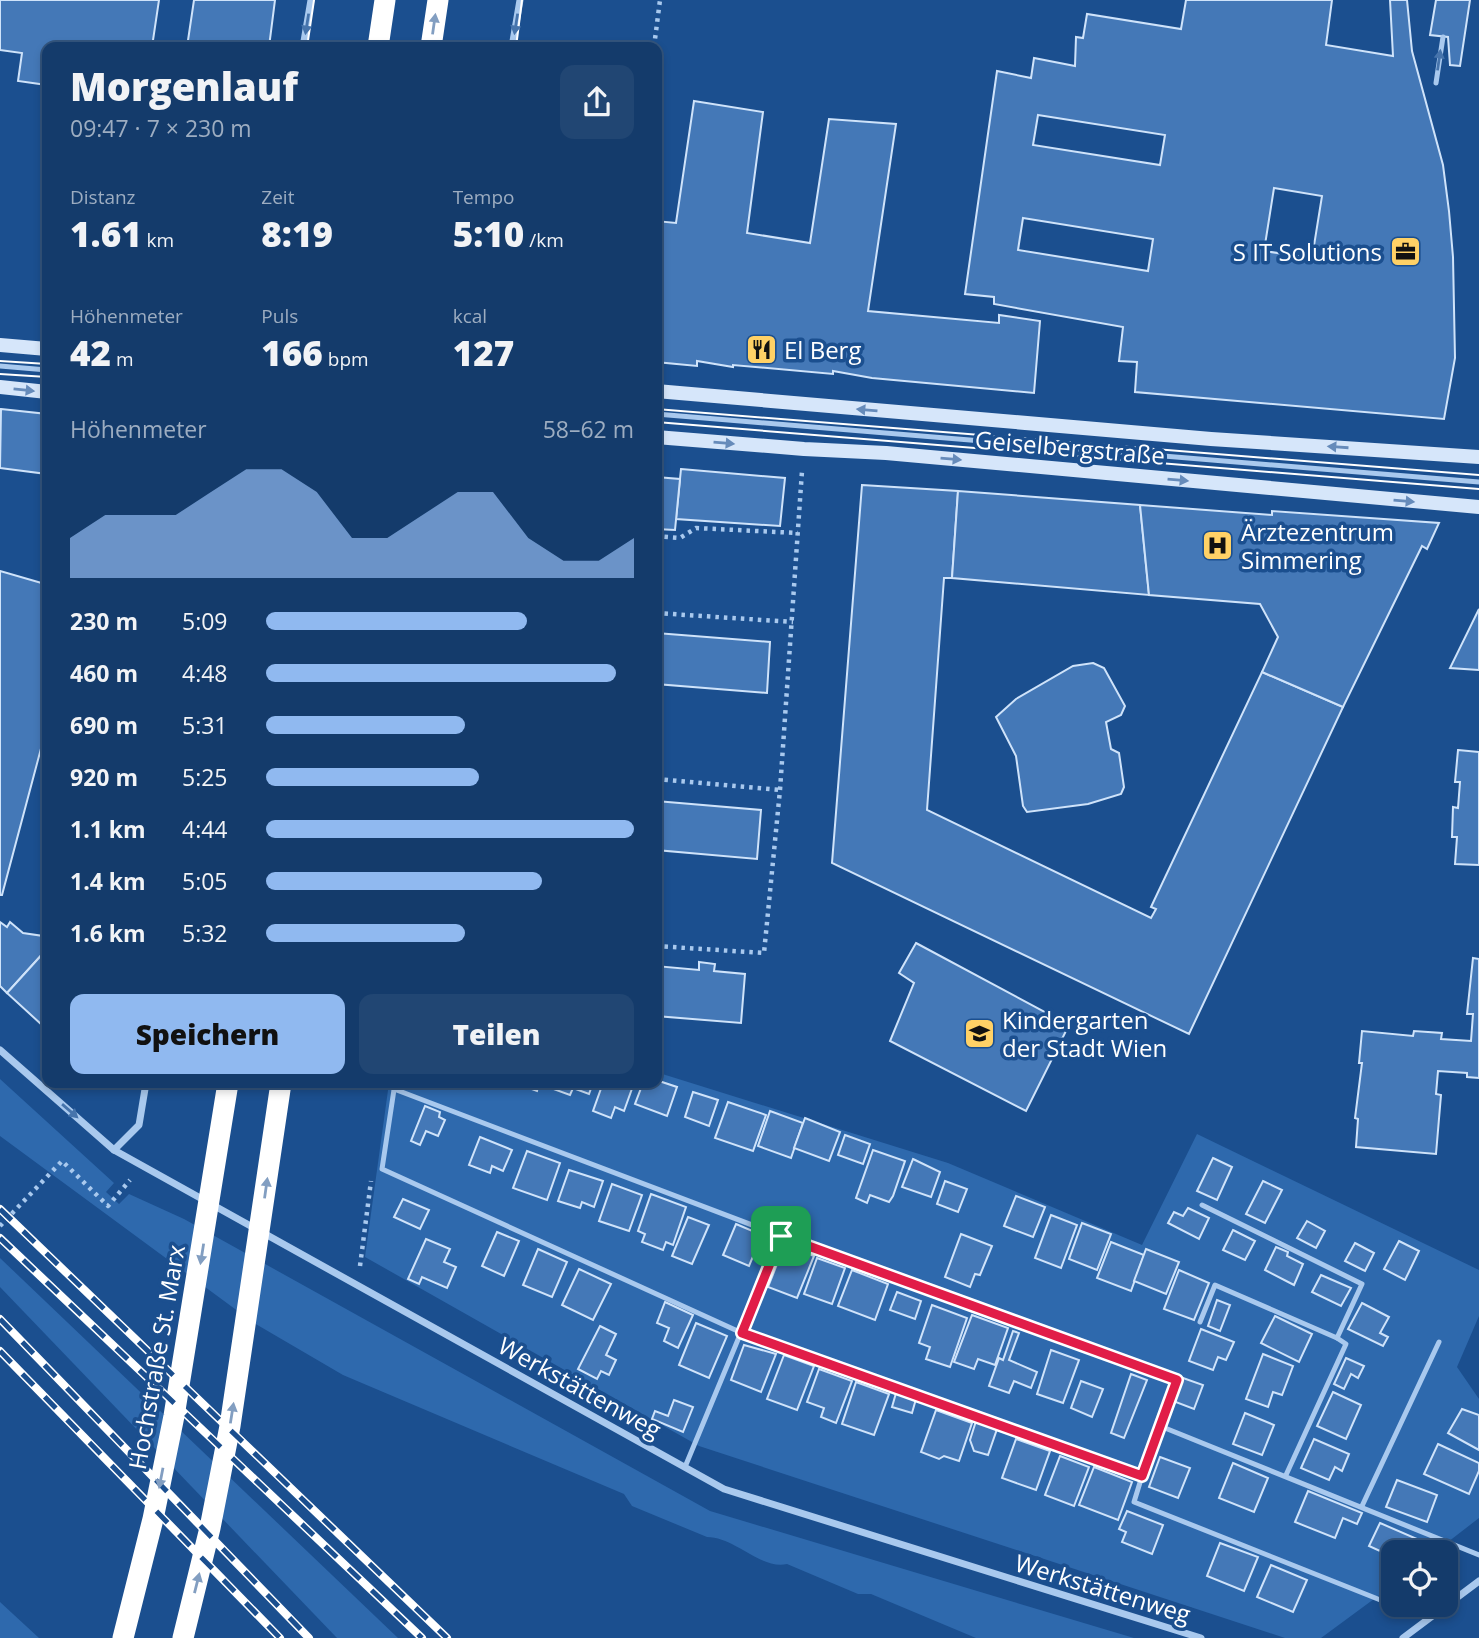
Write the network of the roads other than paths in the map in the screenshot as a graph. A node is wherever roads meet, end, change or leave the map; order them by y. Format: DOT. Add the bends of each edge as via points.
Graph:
graph roads {
  1 [pos="311,0"];
  2 [pos="385,0"];
  3 [pos="438,0"];
  4 [pos="520,0"];
  5 [pos="1443,37"];
  6 [pos="304,42"];
  7 [pos="379,42"];
  8 [pos="432,42"];
  9 [pos="513,42"];
  10 [pos="1436,83"];
  11 [pos="0,345"];
  12 [pos="42,349"];
  13 [pos="0,366"];
  14 [pos="42,370"];
  15 [pos="0,387"];
  16 [pos="42,391"];
  17 [pos="662,392"];
  18 [pos="662,414"];
  19 [pos="662,437"];
  20 [pos="1479,457"];
  21 [pos="1479,482"];
  22 [pos="1479,507"];
  23 [pos="0,1050"];
  24 [pos="42,1087"];
  25 [pos="43,1088"];
  26 [pos="144,1088"];
  27 [pos="227,1088"];
  28 [pos="280,1088"];
  29 [pos="395,1088"];
  30 [pos="400,1088"];
  31 [pos="114,1150"];
  32 [pos="1202,1205"];
  33 [pos="781,1236"];
  34 [pos="1200,1322"];
  35 [pos="742,1333"];
  36 [pos="1337,1338"];
  37 [pos="1439,1342"];
  38 [pos="1160,1426"];
  39 [pos="685,1467"];
  40 [pos="1286,1475"];
  41 [pos="1142,1476"];
  42 [pos="1362,1506"];
  43 [pos="1479,1555"];
  44 [pos="1479,1581"];
  45 [pos="1458,1597"];
  46 [pos="1381,1600"];
  47 [pos="1431,1617"];
  48 [pos="123,1638"];
  49 [pos="183,1638"];
  50 [pos="1201,1638"];
  51 [pos="1403,1638"];
  1 -- 6 [label="street, one-way"];
  2 -- 7 [label="highway"];
  8 -- 3 [label="highway, one-way"];
  4 -- 9 [label="street, one-way"];
  10 -- 5 [label="lane, one-way"];
  11 -- 12 [label="main road"];
  13 -- 14 [label="lane"];
  15 -- 16 [label="main road, one-way"];
  20 -- 17 [label="main road, Geiselbergstraße, one-way"];
  18 -- 21 [label="lane"];
  19 -- 22 [label="main road, Geiselbergstraße, one-way" via="886,453"];
  23 -- 24 [label="street, Werkstättenweg, one-way"];
  25 -- 31 [label="street, Werkstättenweg, one-way"];
  26 -- 31 [label="street" via="139,1125"];
  27 -- 48 [label="highway, Hochstraße St. Marx, one-way" via="174,1416"];
  49 -- 28 [label="highway, one-way" via="230,1426"];
  29 -- 35 [label="lane" via="382,1169"];
  30 -- 33 [label="lane"];
  31 -- 39 [label="street, Werkstättenweg"];
  32 -- 36 [label="lane" via="1362,1283"];
  33 -- 35 [label="lane"];
  33 -- 38 [label="lane" via="1177,1380"];
  34 -- 36 [label="lane" via="1215,1284"];
  35 -- 39 [label="lane"];
  35 -- 41 [label="lane"];
  36 -- 40 [label="lane" via="1346,1344"];
  37 -- 42 [label="lane"];
  38 -- 40 [label="lane"];
  38 -- 41 [label="lane"];
  39 -- 50 [label="street, Werkstättenweg" via="724,1489"];
  40 -- 42 [label="lane"];
  41 -- 46 [label="lane" via="1134,1502"];
  42 -- 43 [label="lane"];
  44 -- 45 [label="street"];
  47 -- 51 [label="street"];
}
